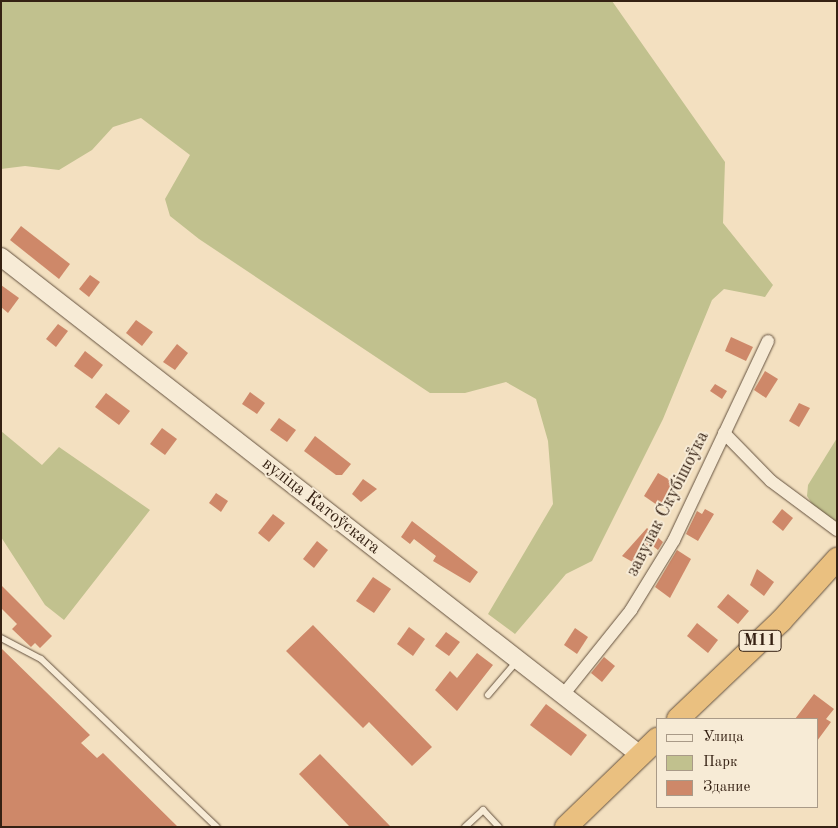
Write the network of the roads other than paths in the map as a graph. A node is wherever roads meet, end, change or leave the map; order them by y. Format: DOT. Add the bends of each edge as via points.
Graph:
graph roads {
  1 [pos="1,257"];
  2 [pos="768,341"];
  3 [pos="724,433"];
  4 [pos="837,530"];
  5 [pos="837,559"];
  6 [pos="1,638"];
  7 [pos="518,660"];
  8 [pos="488,695"];
  9 [pos="563,695"];
  10 [pos="679,718"];
  11 [pos="656,740"];
  12 [pos="640,755"];
  13 [pos="217,827"];
  14 [pos="465,827"];
  15 [pos="499,827"];
  16 [pos="566,827"];
  1 -- 7 [label="main road, вуліца Катоўскага"];
  2 -- 3 [label="street, завулак Скубішоўка"];
  3 -- 4 [label="street" via="771,482"];
  3 -- 9 [label="street, завулак Скубішоўка" via="648,584"];
  5 -- 10 [label="highway, М11" via="781,621"];
  6 -- 13 [label="lane" via="41,659"];
  7 -- 8 [label="lane"];
  7 -- 9 [label="main road, вуліца Катоўскага"];
  9 -- 12 [label="main road, вуліца Катоўскага"];
  11 -- 12 [label="highway"];
  12 -- 16 [label="highway"];
  14 -- 15 [label="lane" via="483,810"];
}
